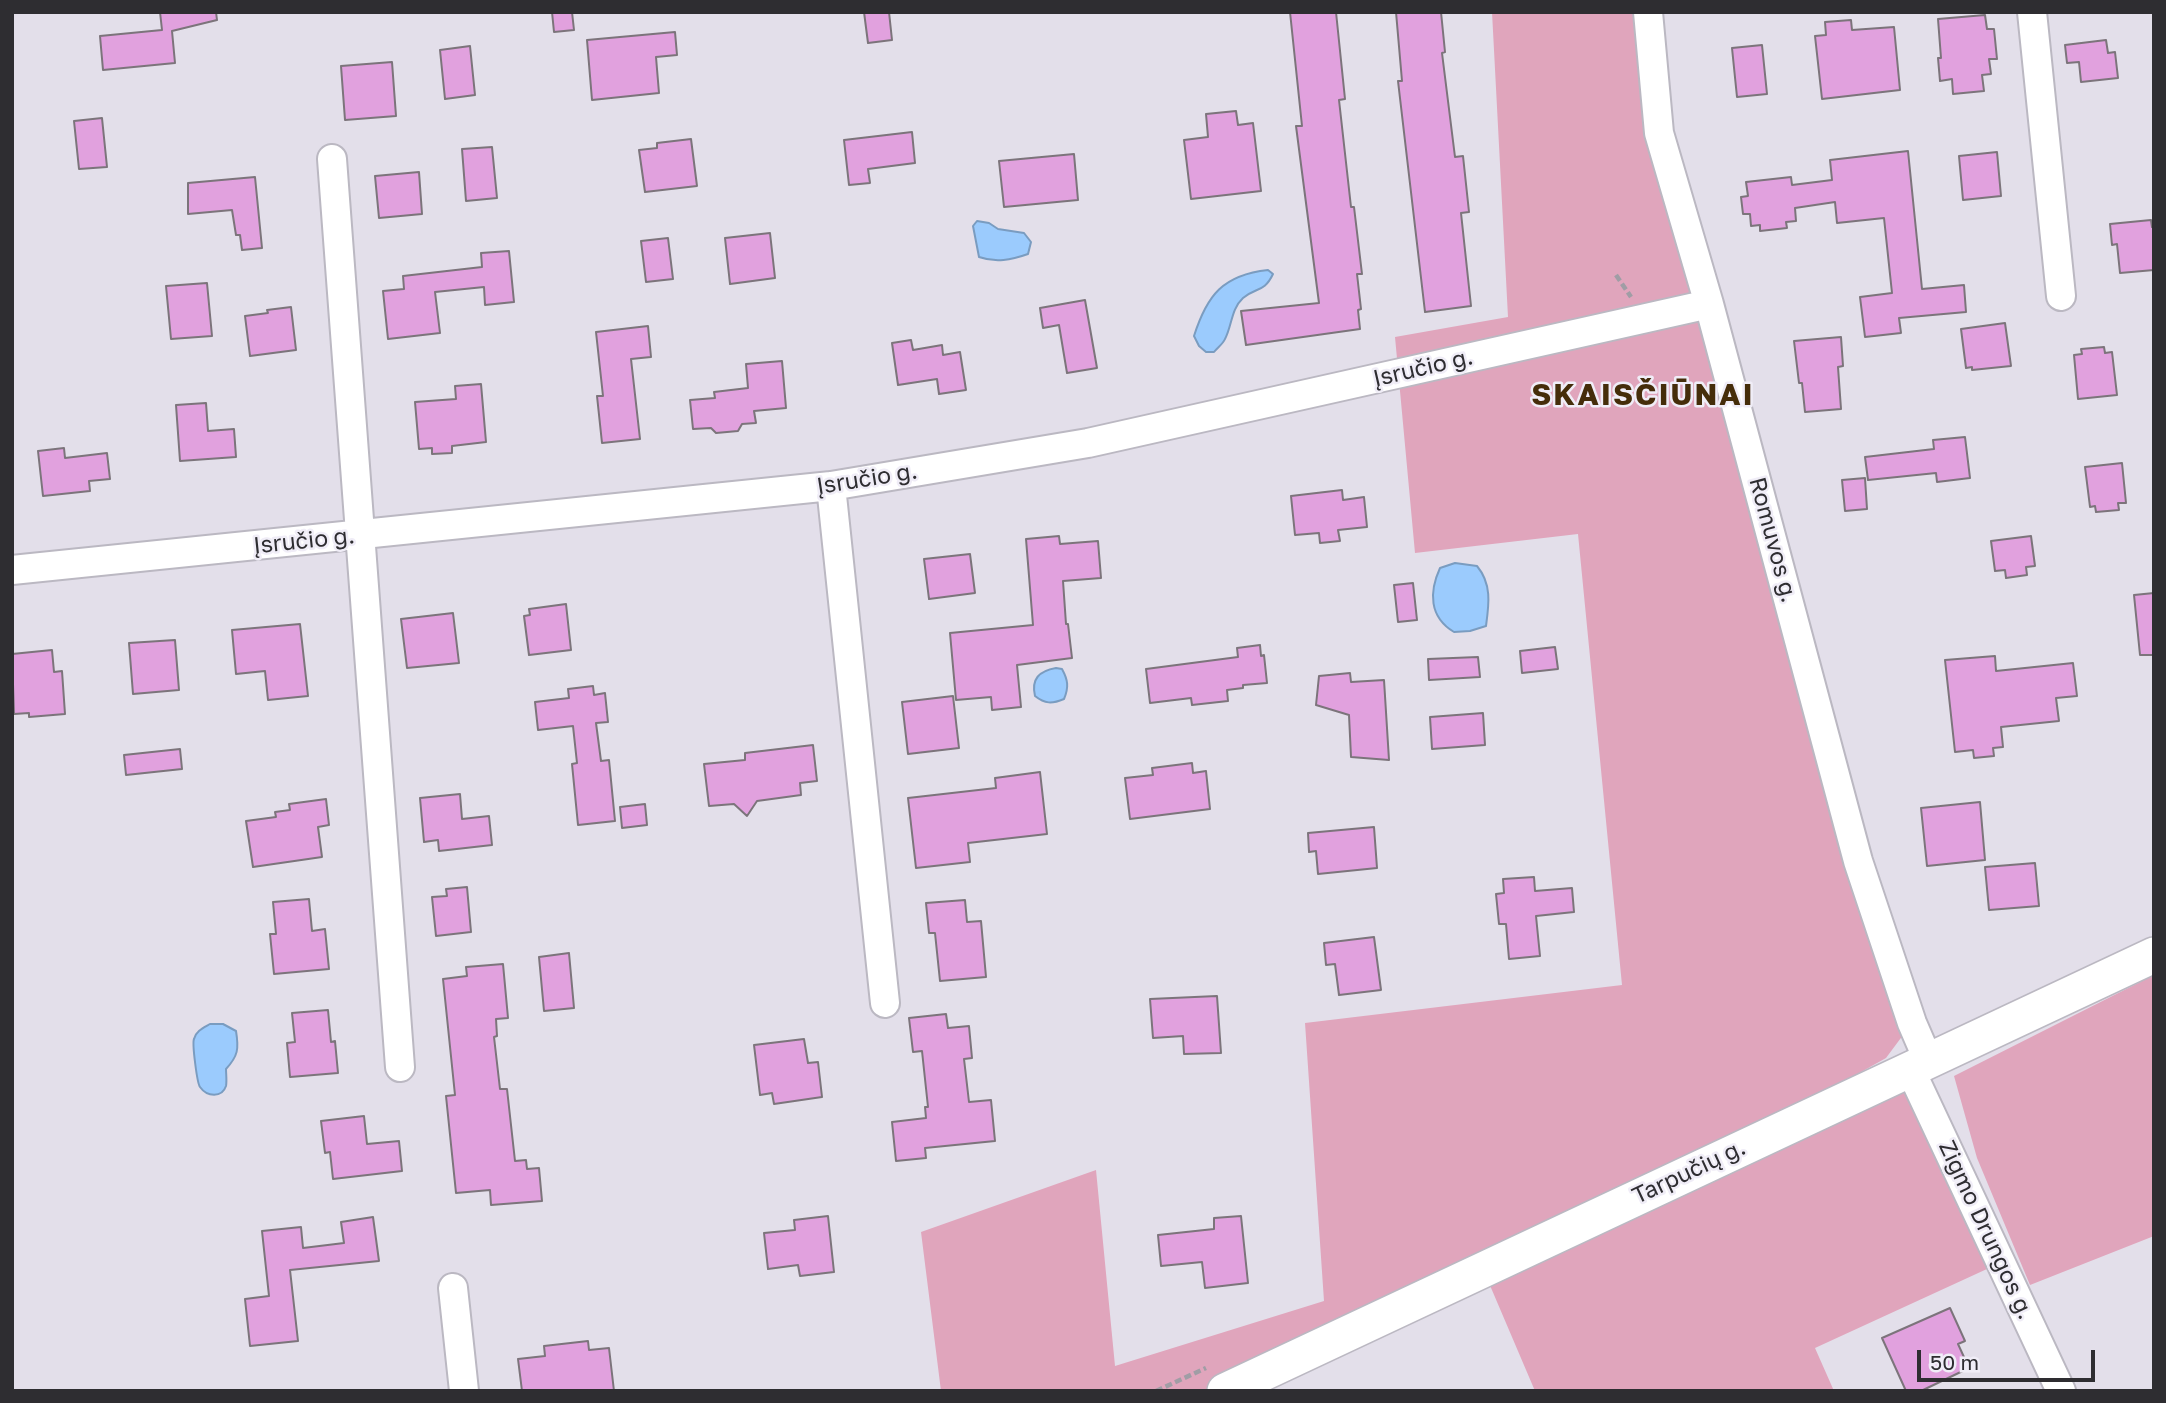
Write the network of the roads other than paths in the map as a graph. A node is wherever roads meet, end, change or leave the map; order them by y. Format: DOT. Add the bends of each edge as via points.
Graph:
graph roads {
  1 [pos="1648,12"];
  2 [pos="2032,12"];
  3 [pos="332,159"];
  4 [pos="2061,296"];
  5 [pos="1709,304"];
  6 [pos="831,485"];
  7 [pos="359,536"];
  8 [pos="12,570"];
  9 [pos="2154,955"];
  10 [pos="885,1003"];
  11 [pos="1919,1064"];
  12 [pos="400,1067"];
  13 [pos="453,1288"];
  14 [pos="464,1391"];
  15 [pos="1225,1391"];
  16 [pos="2061,1391"];
  1 -- 5 [label="street, Romuvos g." via="1659,133"];
  2 -- 4 [label="street"];
  3 -- 7 [label="street"];
  5 -- 6 [label="street, Įsručio g." via="1088,443"];
  5 -- 11 [label="street, Romuvos g." via="1858,861 1912,1023"];
  6 -- 7 [label="street, Įsručio g."];
  6 -- 10 [label="street"];
  7 -- 8 [label="street, Įsručio g."];
  7 -- 12 [label="street"];
  9 -- 11 [label="main road, Tarpučių g."];
  11 -- 15 [label="main road, Tarpučių g."];
  11 -- 16 [label="street, Zigmo Drungos g."];
  13 -- 14 [label="street"];
}
